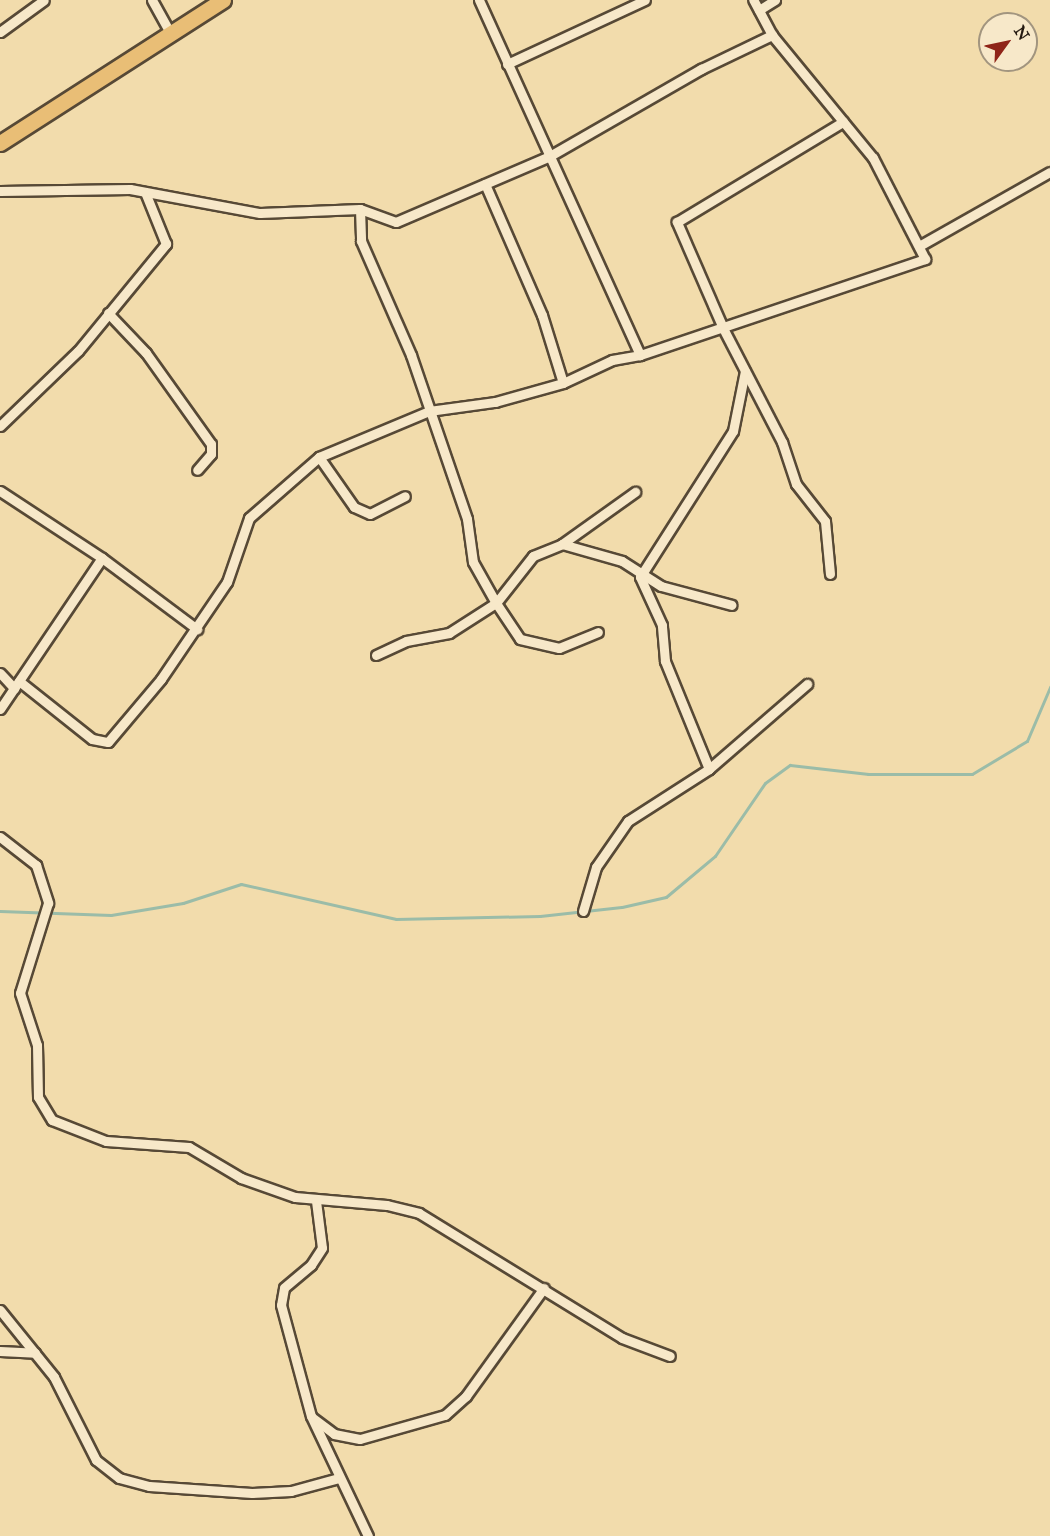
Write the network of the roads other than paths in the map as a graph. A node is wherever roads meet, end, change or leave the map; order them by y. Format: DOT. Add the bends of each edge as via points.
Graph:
graph roads {
  1 [pos="44,0"];
  2 [pos="152,0"];
  3 [pos="223,0"];
  4 [pos="479,0"];
  5 [pos="645,0"];
  6 [pos="753,0"];
  7 [pos="775,0"];
  8 [pos="759,10"];
  9 [pos="0,32"];
  10 [pos="170,33"];
  11 [pos="772,35"];
  12 [pos="507,64"];
  13 [pos="843,122"];
  14 [pos="0,143"];
  15 [pos="548,157"];
  16 [pos="1050,172"];
  17 [pos="486,184"];
  18 [pos="0,190"];
  19 [pos="145,192"];
  20 [pos="360,209"];
  21 [pos="919,246"];
  22 [pos="108,314"];
  23 [pos="723,328"];
  24 [pos="640,356"];
  25 [pos="745,371"];
  26 [pos="563,383"];
  27 [pos="429,411"];
  28 [pos="0,426"];
  29 [pos="319,457"];
  30 [pos="197,470"];
  31 [pos="0,491"];
  32 [pos="635,492"];
  33 [pos="405,496"];
  34 [pos="562,544"];
  35 [pos="102,558"];
  36 [pos="830,574"];
  37 [pos="640,577"];
  38 [pos="496,603"];
  39 [pos="732,605"];
  40 [pos="197,629"];
  41 [pos="598,632"];
  42 [pos="376,655"];
  43 [pos="0,673"];
  44 [pos="807,684"];
  45 [pos="17,685"];
  46 [pos="0,709"];
  47 [pos="709,769"];
  48 [pos="0,837"];
  49 [pos="583,911"];
  50 [pos="316,1200"];
  51 [pos="544,1288"];
  52 [pos="0,1310"];
  53 [pos="0,1351"];
  54 [pos="35,1353"];
  55 [pos="670,1356"];
  56 [pos="311,1416"];
  57 [pos="339,1478"];
  58 [pos="368,1536"];
  1 -- 9 [label="street"];
  2 -- 10 [label="street"];
  3 -- 10 [label="main road"];
  4 -- 12 [label="street"];
  5 -- 12 [label="street"];
  6 -- 8 [label="street"];
  7 -- 8 [label="street"];
  8 -- 11 [label="street"];
  10 -- 14 [label="main road"];
  11 -- 13 [label="street"];
  11 -- 15 [label="street" via="701,69"];
  12 -- 15 [label="street"];
  13 -- 21 [label="street" via="873,158"];
  13 -- 23 [label="street" via="677,222"];
  15 -- 17 [label="street"];
  15 -- 24 [label="street"];
  16 -- 21 [label="street"];
  17 -- 20 [label="street" via="396,222"];
  17 -- 26 [label="street" via="542,315"];
  18 -- 19 [label="street"];
  19 -- 20 [label="street" via="260,213"];
  19 -- 22 [label="street" via="166,244"];
  20 -- 27 [label="street" via="361,241 411,355"];
  21 -- 23 [label="street" via="925,260"];
  22 -- 28 [label="street" via="78,351"];
  22 -- 30 [label="street" via="139,345 211,444 211,454"];
  23 -- 24 [label="street"];
  23 -- 25 [label="street"];
  24 -- 26 [label="street" via="612,360"];
  25 -- 36 [label="street" via="782,442 796,484 825,521"];
  25 -- 37 [label="street" via="733,431"];
  26 -- 27 [label="street" via="495,402"];
  27 -- 29 [label="street"];
  27 -- 38 [label="street" via="467,519 473,562"];
  29 -- 33 [label="street" via="354,507 370,514"];
  29 -- 40 [label="street" via="249,518 227,582"];
  31 -- 35 [label="street"];
  32 -- 34 [label="street"];
  34 -- 37 [label="street" via="622,561"];
  34 -- 38 [label="street" via="533,556"];
  35 -- 40 [label="street"];
  35 -- 45 [label="street"];
  37 -- 39 [label="street"];
  37 -- 47 [label="street" via="662,626 665,661"];
  38 -- 41 [label="street" via="520,639 560,648"];
  38 -- 42 [label="street" via="449,633 406,641"];
  40 -- 45 [label="street" via="108,742 92,739"];
  43 -- 45 [label="street"];
  44 -- 47 [label="street"];
  45 -- 46 [label="street"];
  47 -- 49 [label="street" via="628,821 596,867"];
  48 -- 50 [label="street" via="36,865 48,903 20,993 37,1045 38,1097 52,1120 106,1141 189,1147 251,1182"];
  50 -- 51 [label="street" via="387,1205 419,1213"];
  50 -- 56 [label="street" via="322,1248 280,1296 292,1357"];
  51 -- 55 [label="street" via="622,1338"];
  51 -- 56 [label="street" via="466,1396 445,1415 360,1439 334,1434"];
  52 -- 54 [label="street"];
  53 -- 54 [label="street"];
  54 -- 57 [label="street" via="54,1377 96,1460 119,1478 149,1486 252,1493 291,1491"];
  56 -- 57 [label="street"];
  57 -- 58 [label="street"];
}
